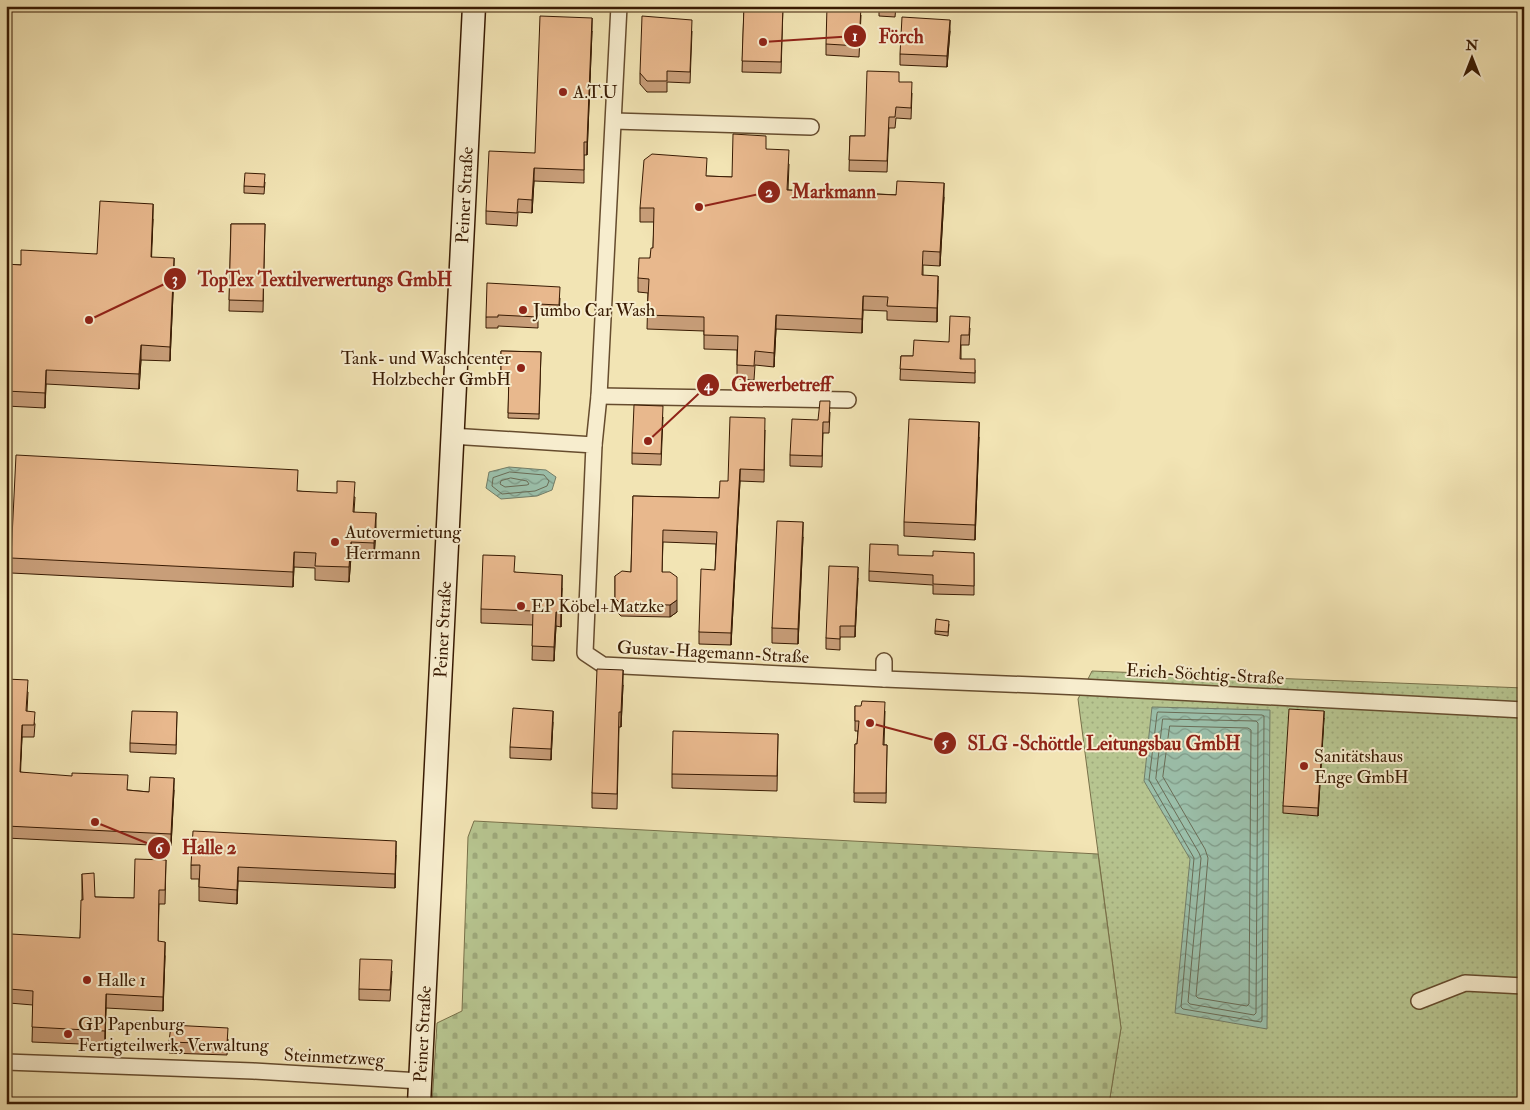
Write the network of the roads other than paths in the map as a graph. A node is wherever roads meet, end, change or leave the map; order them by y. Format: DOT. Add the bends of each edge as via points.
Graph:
graph roads {
  1 [pos="474,6"];
  2 [pos="618,6"];
  3 [pos="614,121"];
  4 [pos="811,127"];
  5 [pos="599,396"];
  6 [pos="848,400"];
  7 [pos="451,436"];
  8 [pos="594,445"];
  9 [pos="884,661"];
  10 [pos="884,679"];
  11 [pos="1524,710"];
  12 [pos="1524,986"];
  13 [pos="1419,1001"];
  14 [pos="6,1062"];
  15 [pos="420,1081"];
  16 [pos="419,1104"];
  1 -- 7 [label="main road, Peiner Straße"];
  2 -- 3 [label="street, Gustav-Hagemann-Straße"];
  3 -- 4 [label="street"];
  3 -- 5 [label="street, Gustav-Hagemann-Straße"];
  5 -- 6 [label="street"];
  5 -- 8 [label="street, Gustav-Hagemann-Straße"];
  7 -- 8 [label="street"];
  7 -- 15 [label="main road, Peiner Straße"];
  8 -- 10 [label="street, Gustav-Hagemann-Straße" via="584,653 603,665"];
  9 -- 10 [label="street"];
  10 -- 11 [label="street, Erich-Söchtig-Straße"];
  12 -- 13 [label="street" via="1466,983"];
  14 -- 15 [label="street, Steinmetzweg"];
  15 -- 16 [label="main road, Peiner Straße"];
}
